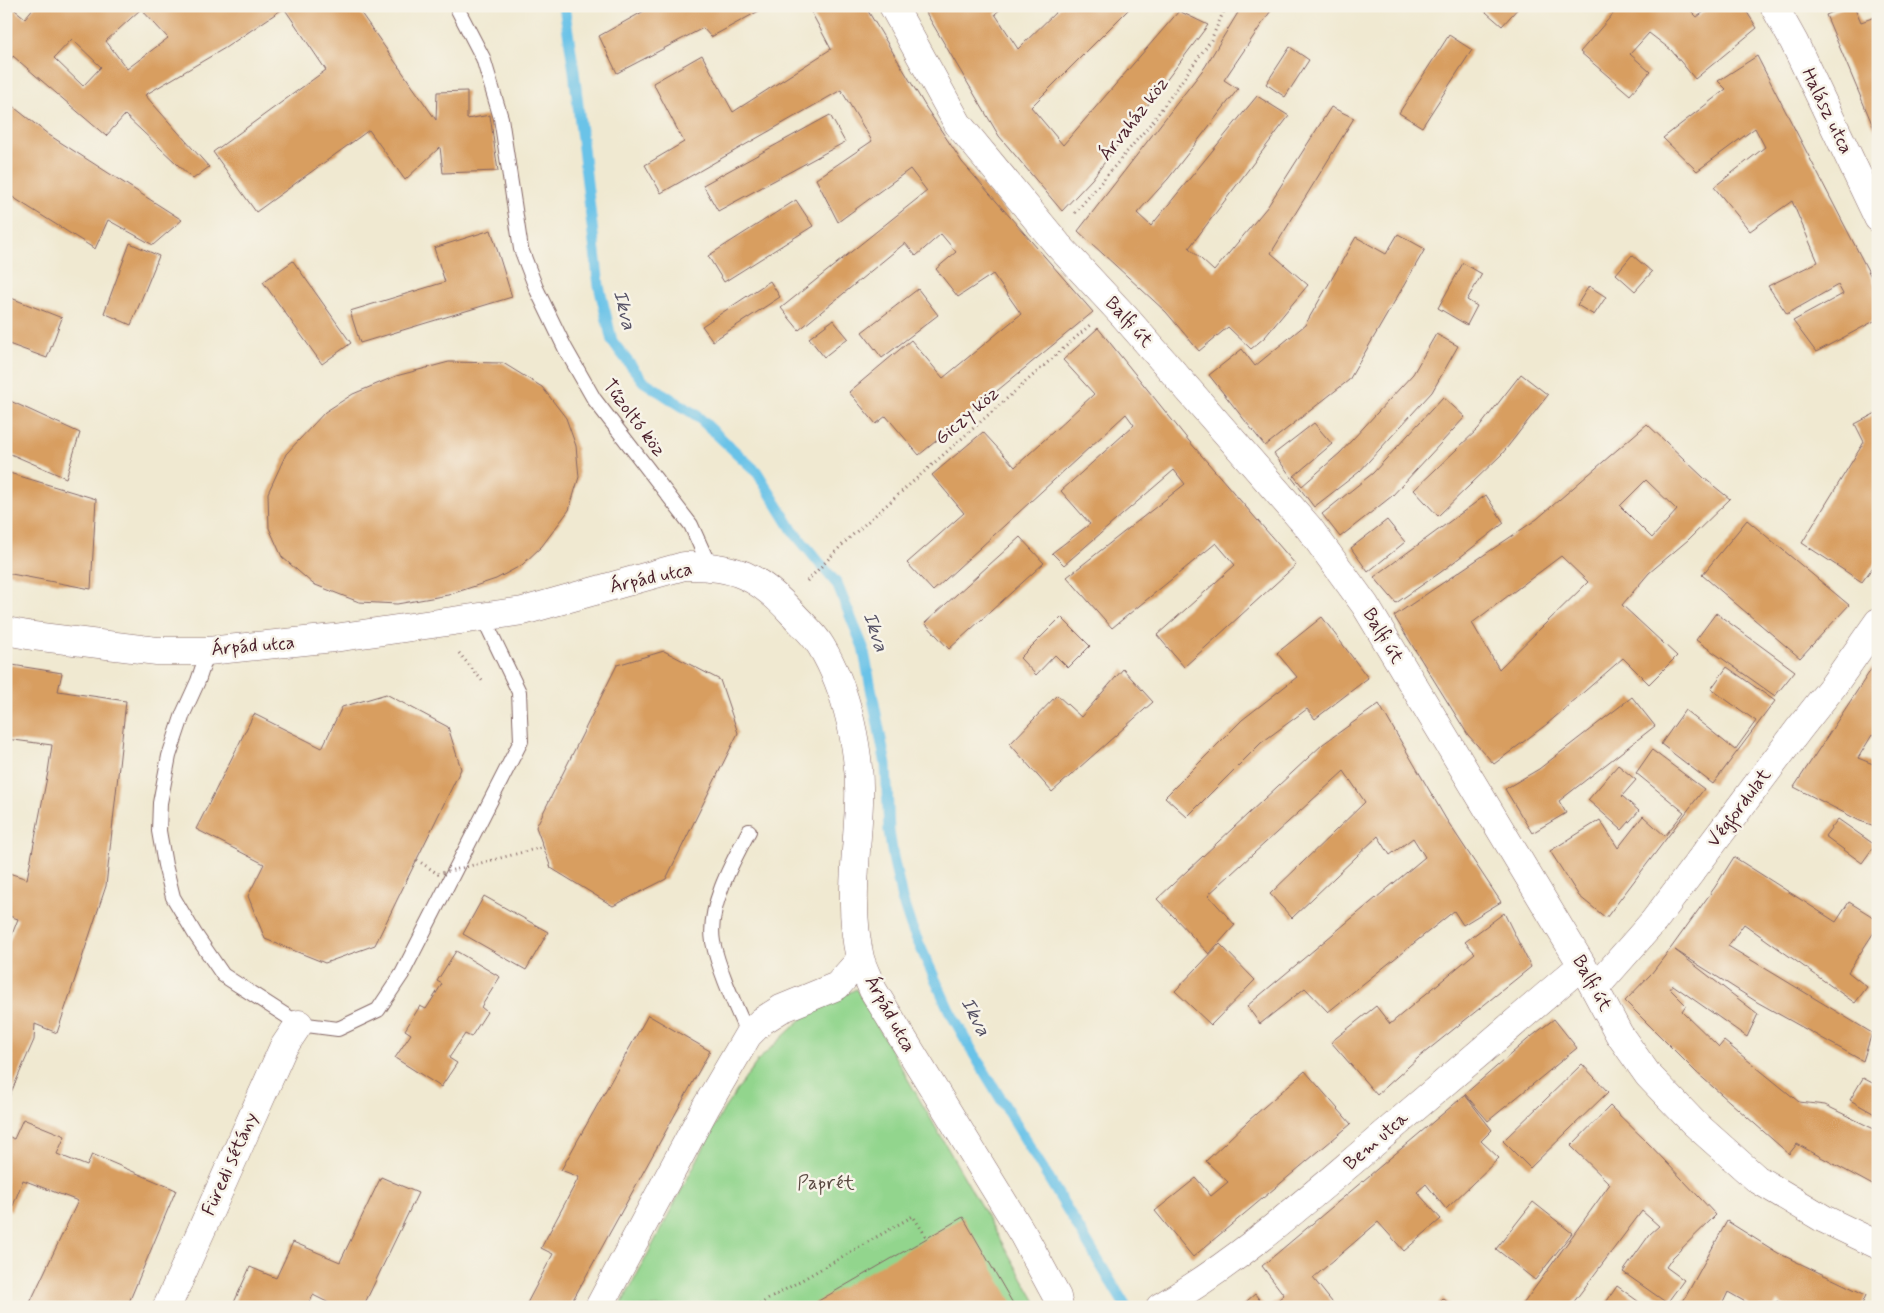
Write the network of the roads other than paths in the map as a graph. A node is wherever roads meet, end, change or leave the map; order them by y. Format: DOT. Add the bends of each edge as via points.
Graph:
graph roads {
  1 [pos="456,6"];
  2 [pos="893,6"];
  3 [pos="1774,6"];
  4 [pos="1878,218"];
  5 [pos="709,565"];
  6 [pos="483,617"];
  7 [pos="1878,622"];
  8 [pos="6,631"];
  9 [pos="208,651"];
  10 [pos="749,831"];
  11 [pos="860,960"];
  12 [pos="1582,964"];
  13 [pos="1595,988"];
  14 [pos="299,1024"];
  15 [pos="748,1035"];
  16 [pos="1878,1245"];
  17 [pos="1181,1301"];
  18 [pos="167,1307"];
  19 [pos="599,1307"];
  20 [pos="1060,1307"];
  1 -- 5 [label="lane, Tűzoltó köz" via="483,58 501,118 521,249 536,288 594,399 691,525"];
  2 -- 12 [label="street, Balfi út" via="958,124 1058,245 1308,528 1364,605"];
  3 -- 4 [label="street, Halász utca"];
  5 -- 6 [label="street, Árpád utca" via="684,566 523,611"];
  5 -- 11 [label="street, Árpád utca" via="735,570 758,582 787,607 820,644 841,687 855,748 859,801 854,925"];
  6 -- 9 [label="street, Árpád utca" via="334,638"];
  6 -- 14 [label="lane" via="518,692 521,741 402,974 378,1010 338,1029"];
  7 -- 13 [label="street, Végfordulat" via="1834,686 1654,921"];
  8 -- 9 [label="street, Árpád utca" via="157,651"];
  9 -- 14 [label="lane" via="167,766 160,803 165,865 173,897 223,976"];
  10 -- 15 [label="lane" via="719,894 713,941"];
  11 -- 15 [label="street" via="837,986 781,1009"];
  11 -- 20 [label="street, Árpád utca" via="873,990 1024,1236"];
  12 -- 13 [label="street, Balfi út"];
  12 -- 17 [label="street, Bem utca" via="1286,1218"];
  13 -- 16 [label="street, Balfi út" via="1619,1034 1648,1075 1692,1122 1757,1179 1824,1219"];
  14 -- 18 [label="street, Füredi sétány" via="283,1048"];
  15 -- 19 [label="street"];
}
